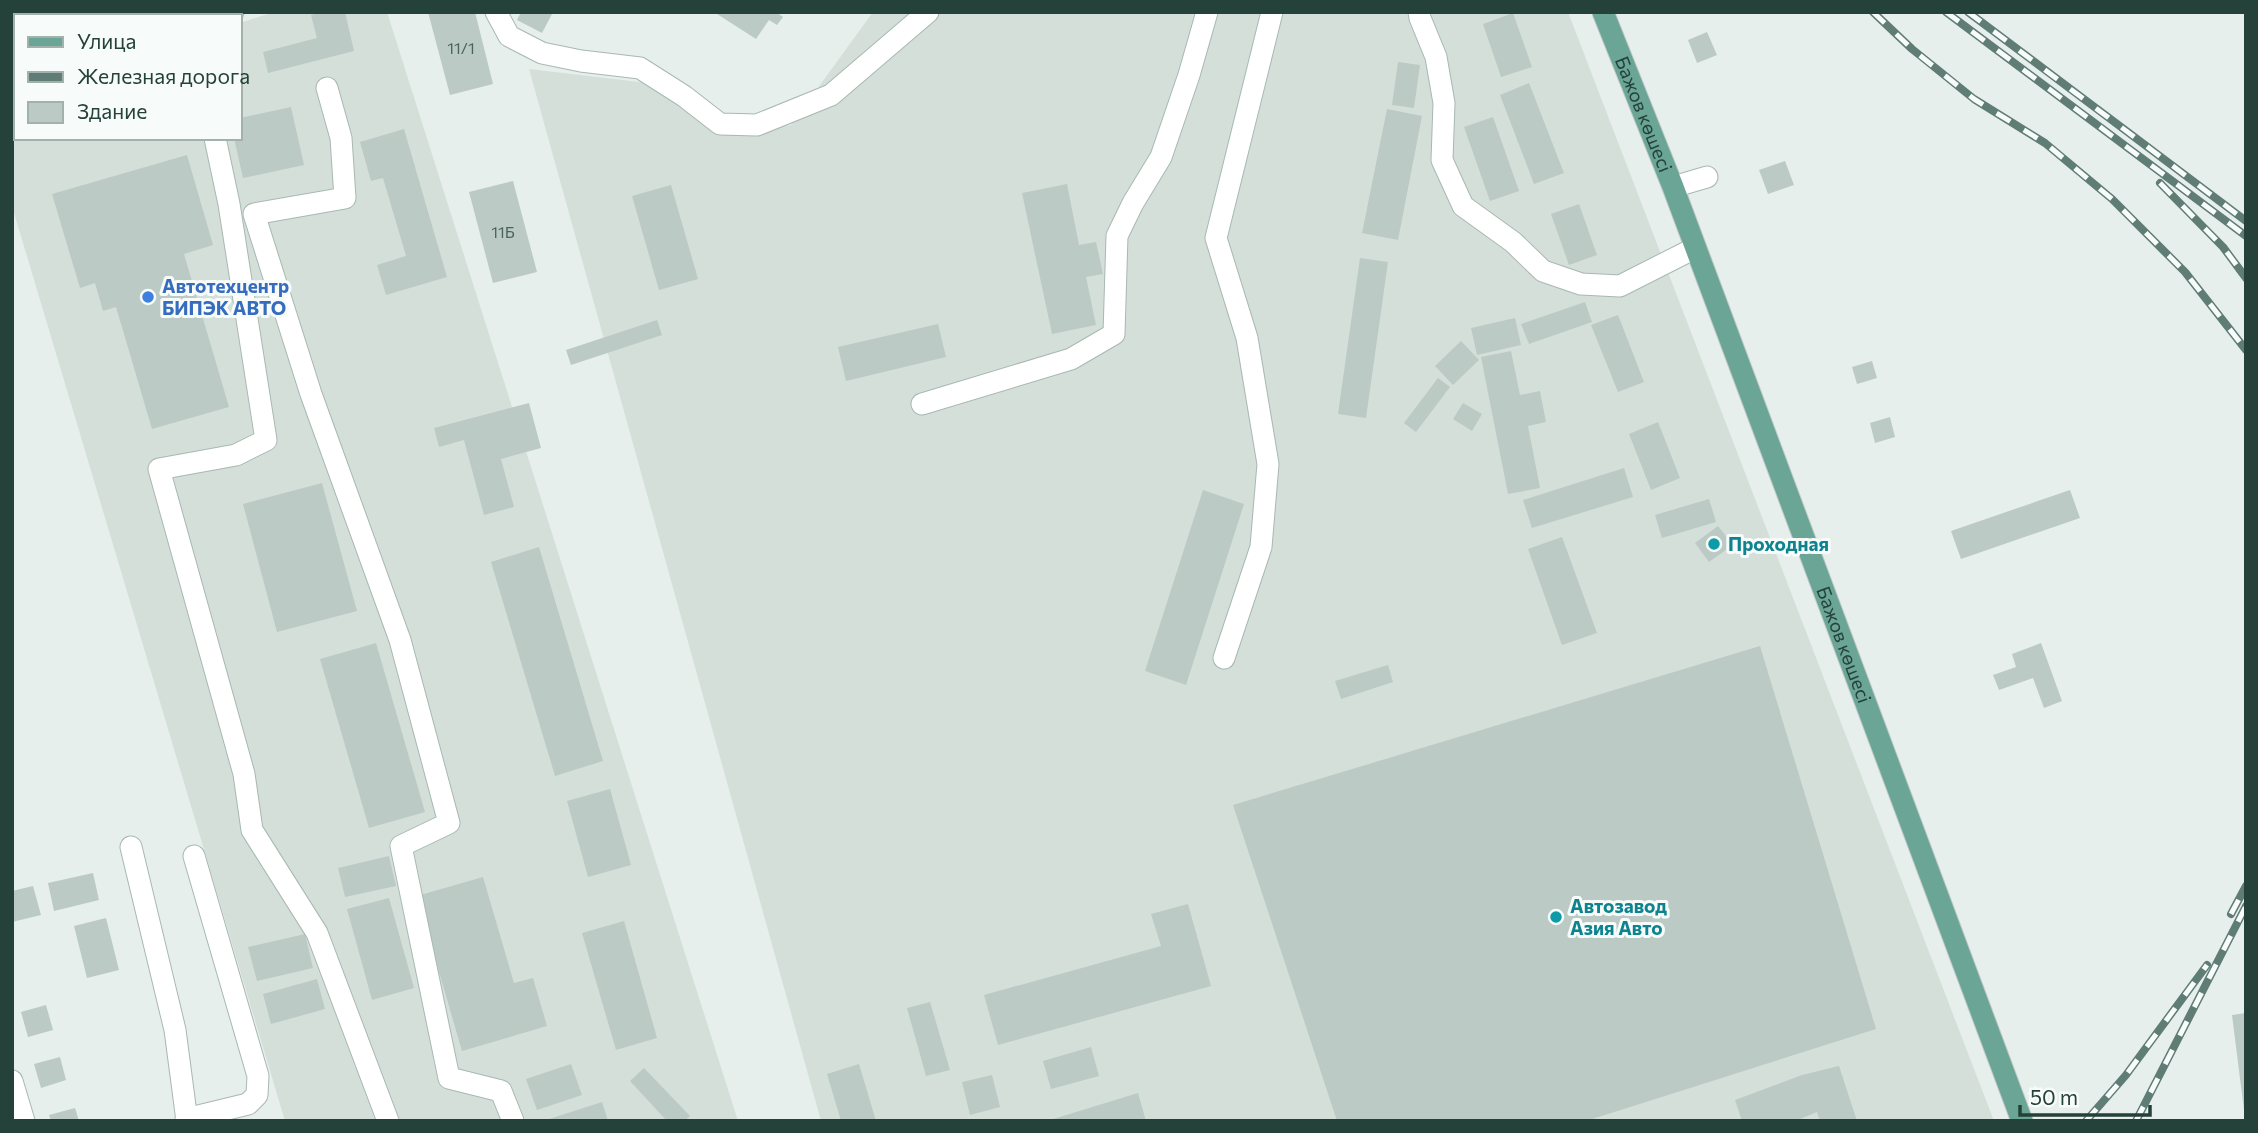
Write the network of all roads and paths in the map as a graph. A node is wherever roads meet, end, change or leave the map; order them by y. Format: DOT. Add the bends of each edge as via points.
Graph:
graph roads {
  1 [pos="496,12"];
  2 [pos="928,12"];
  3 [pos="1207,12"];
  4 [pos="1272,12"];
  5 [pos="1419,12"];
  6 [pos="1604,12"];
  7 [pos="327,88"];
  8 [pos="215,140"];
  9 [pos="1707,177"];
  10 [pos="1673,187"];
  11 [pos="1695,248"];
  12 [pos="922,404"];
  13 [pos="1224,659"];
  14 [pos="131,847"];
  15 [pos="194,856"];
  16 [pos="12,1080"];
  17 [pos="186,1120"];
  18 [pos="24,1121"];
  19 [pos="388,1121"];
  20 [pos="513,1121"];
  21 [pos="2022,1121"];
  1 -- 2 [label="street" via="509,36 542,53 640,68 720,124 757,125 831,94"];
  3 -- 12 [label="street" via="1161,157 1117,236 1114,334 1071,359"];
  4 -- 13 [label="street" via="1216,238 1247,338 1268,464 1261,547"];
  5 -- 11 [label="street" via="1436,57 1444,103 1442,160 1463,206 1513,242 1542,271 1581,284 1620,286"];
  6 -- 10 [label="main road, Бажов көшесі"];
  7 -- 20 [label="street" via="341,138 345,198 254,214 311,394 400,640 449,823 401,846 449,1078 501,1091"];
  8 -- 19 [label="street" via="266,440 236,455 159,469 244,774 253,830 317,933"];
  9 -- 10 [label="street"];
  10 -- 11 [label="main road, Бажов көшесі"];
  11 -- 21 [label="main road, Бажов көшесі"];
  14 -- 17 [label="street" via="175,1030"];
  15 -- 17 [label="street" via="258,1076 257,1095 248,1104"];
  16 -- 18 [label="street"];
}
